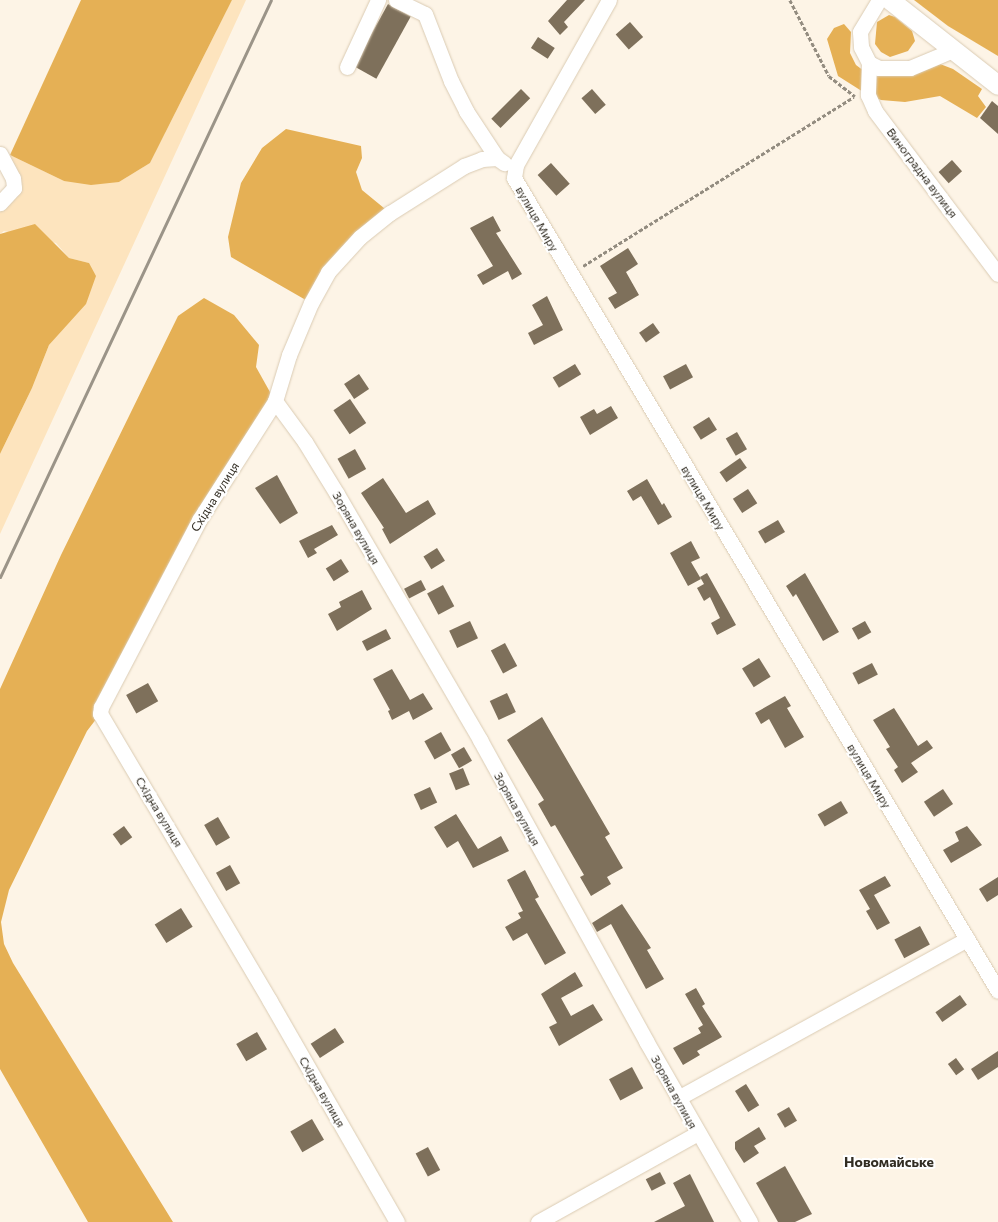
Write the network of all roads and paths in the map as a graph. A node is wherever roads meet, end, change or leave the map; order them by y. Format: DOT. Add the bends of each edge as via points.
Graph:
graph roads {
  1 [pos="378,0"];
  2 [pos="396,0"];
  3 [pos="609,0"];
  4 [pos="790,0"];
  5 [pos="879,0"];
  6 [pos="890,0"];
  7 [pos="906,7"];
  8 [pos="953,50"];
  9 [pos="869,64"];
  10 [pos="346,67"];
  11 [pos="867,82"];
  12 [pos="998,86"];
  13 [pos="854,97"];
  14 [pos="497,158"];
  15 [pos="4,160"];
  16 [pos="513,170"];
  17 [pos="0,203"];
  18 [pos="998,274"];
  19 [pos="576,284"];
  20 [pos="275,401"];
  21 [pos="967,939"];
  22 [pos="998,991"];
  23 [pos="678,1098"];
  24 [pos="698,1133"];
  25 [pos="397,1222"];
  26 [pos="538,1222"];
  27 [pos="750,1222"];
  1 -- 10 [label="street"];
  2 -- 14 [label="street" via="419,9 429,19 451,81 466,111"];
  3 -- 16 [label="street"];
  4 -- 13 [label="path" via="829,76"];
  5 -- 9 [label="street" via="860,32 861,47"];
  6 -- 7 [label="main road"];
  7 -- 8 [label="main road"];
  8 -- 9 [label="street" via="910,68 879,68"];
  8 -- 12 [label="main road"];
  9 -- 11 [label="street, Виноградна вулиця"];
  11 -- 13 [label="path"];
  11 -- 18 [label="street, Виноградна вулиця" via="868,95 876,112"];
  13 -- 19 [label="path" via="583,266"];
  14 -- 16 [label="street"];
  14 -- 20 [label="street" via="482,159 464,166 390,213 360,237 328,272 311,303"];
  15 -- 17 [label="street" via="14,188"];
  16 -- 19 [label="street, вулиця Миру" via="518,188"];
  19 -- 21 [label="street, вулиця Миру"];
  20 -- 23 [label="street, Зоряна вулиця" via="305,442 337,494 480,740"];
  20 -- 25 [label="street, Східна вулиця" via="200,520 101,707 100,714"];
  21 -- 22 [label="street, вулиця Миру"];
  21 -- 23 [label="street"];
  23 -- 24 [label="street, Зоряна вулиця"];
  24 -- 26 [label="street"];
  24 -- 27 [label="street, Зоряна вулиця"];
}
